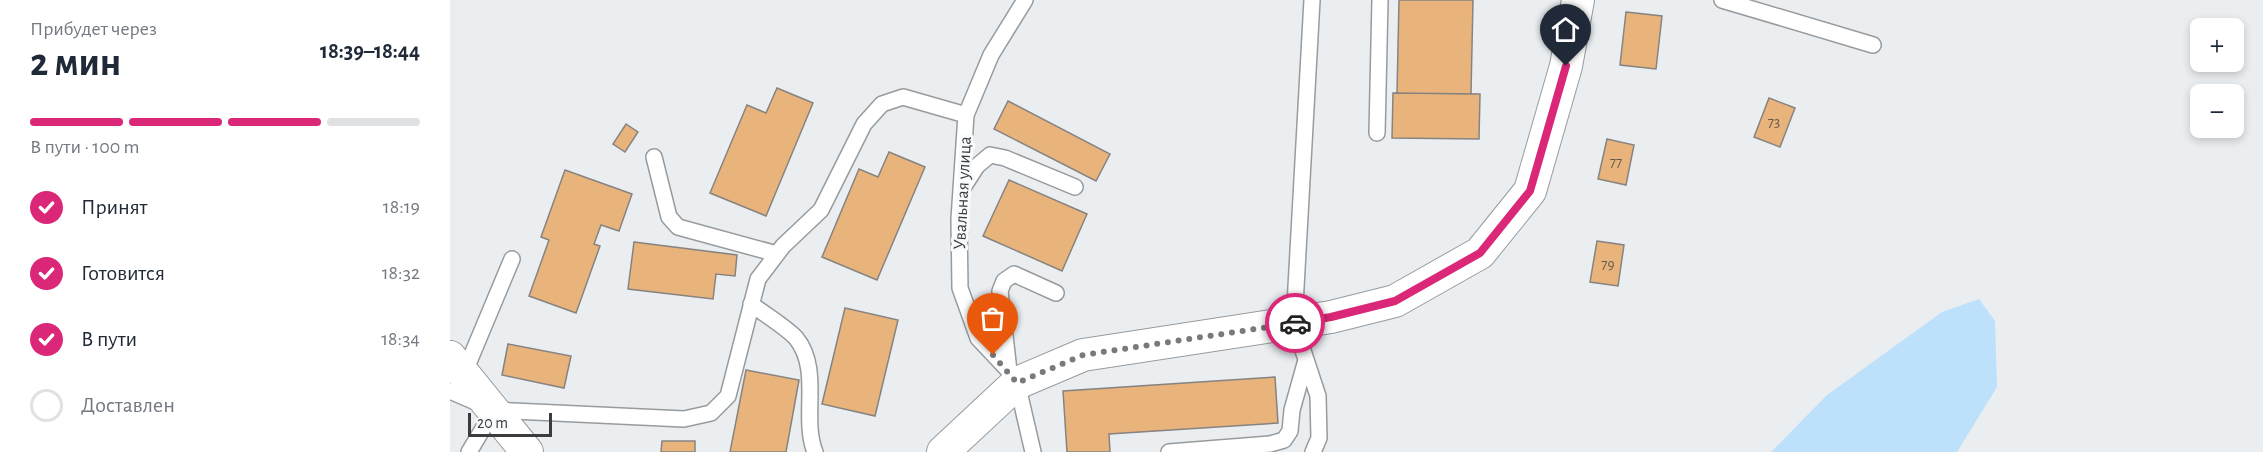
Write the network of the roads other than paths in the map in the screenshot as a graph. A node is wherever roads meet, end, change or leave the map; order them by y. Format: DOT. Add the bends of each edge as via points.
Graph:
graph roads {
  1 [pos="1025,0"];
  2 [pos="1312,0"];
  3 [pos="1380,0"];
  4 [pos="1578,0"];
  5 [pos="1722,0"];
  6 [pos="1873,45"];
  7 [pos="966,115"];
  8 [pos="1377,133"];
  9 [pos="654,157"];
  10 [pos="1075,187"];
  11 [pos="961,192"];
  12 [pos="777,254"];
  13 [pos="512,259"];
  14 [pos="1056,293"];
  15 [pos="751,304"];
  16 [pos="1294,323"];
  17 [pos="1306,360"];
  18 [pos="454,375"];
  19 [pos="1013,377"];
  20 [pos="494,410"];
  21 [pos="469,452"];
  22 [pos="527,452"];
  23 [pos="815,452"];
  24 [pos="943,452"];
  25 [pos="1033,452"];
  26 [pos="1169,452"];
  27 [pos="1313,452"];
  1 -- 7 [label="lane, Увальная улица" via="991,55"];
  2 -- 16 [label="lane"];
  3 -- 8 [label="lane"];
  4 -- 16 [label="street" via="1566,66 1530,191 1480,253 1395,301"];
  5 -- 6 [label="lane"];
  7 -- 11 [label="lane, Увальная улица"];
  7 -- 12 [label="lane" via="903,97 882,104 864,124 821,210"];
  9 -- 12 [label="lane" via="669,217 678,227"];
  10 -- 11 [label="lane" via="990,155 976,166"];
  11 -- 19 [label="lane, Увальная улица" via="960,288 978,338"];
  12 -- 15 [label="lane" via="758,279"];
  13 -- 18 [label="lane"];
  14 -- 19 [label="lane" via="1014,274 1004,281 1000,291"];
  15 -- 20 [label="lane" via="728,396 711,413 684,419"];
  15 -- 23 [label="lane" via="796,338 808,363 809,438"];
  16 -- 17 [label="lane"];
  16 -- 19 [label="street" via="1083,355"];
  17 -- 26 [label="lane" via="1290,430 1284,440"];
  17 -- 27 [label="lane" via="1318,396 1319,438"];
  18 -- 20 [label="street"];
  19 -- 24 [label="street"];
  19 -- 25 [label="lane"];
  20 -- 21 [label="lane"];
  20 -- 22 [label="street"];
}
